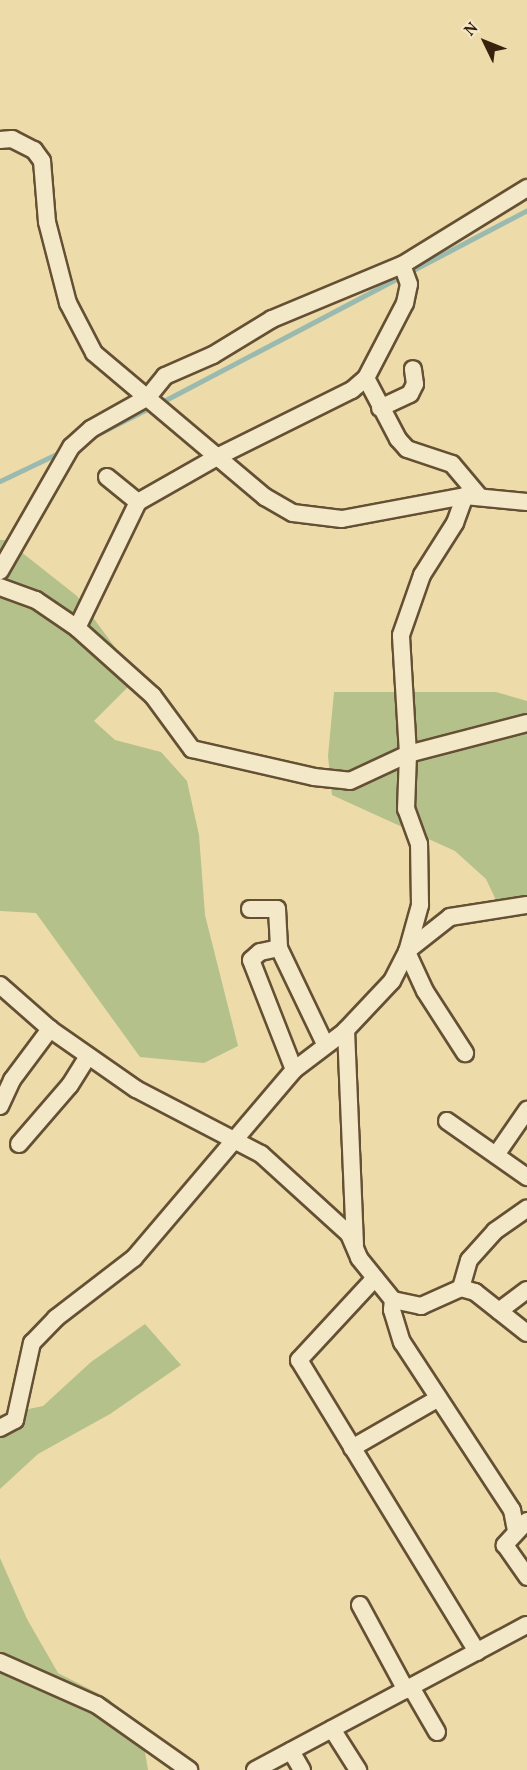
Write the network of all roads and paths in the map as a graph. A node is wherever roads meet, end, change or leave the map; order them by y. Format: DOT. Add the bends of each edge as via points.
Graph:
graph roads {
  1 [pos="0,140"];
  2 [pos="527,189"];
  3 [pos="402,265"];
  4 [pos="413,369"];
  5 [pos="366,378"];
  6 [pos="148,397"];
  7 [pos="380,408"];
  8 [pos="219,456"];
  9 [pos="108,477"];
  10 [pos="472,496"];
  11 [pos="138,502"];
  12 [pos="527,502"];
  13 [pos="0,572"];
  14 [pos="0,587"];
  15 [pos="77,628"];
  16 [pos="527,723"];
  17 [pos="408,754"];
  18 [pos="527,905"];
  19 [pos="250,909"];
  20 [pos="279,948"];
  21 [pos="406,952"];
  22 [pos="0,985"];
  23 [pos="50,1029"];
  24 [pos="346,1030"];
  25 [pos="325,1044"];
  26 [pos="465,1053"];
  27 [pos="88,1056"];
  28 [pos="294,1070"];
  29 [pos="0,1106"];
  30 [pos="527,1110"];
  31 [pos="447,1121"];
  32 [pos="234,1139"];
  33 [pos="19,1144"];
  34 [pos="496,1155"];
  35 [pos="527,1177"];
  36 [pos="527,1209"];
  37 [pos="355,1249"];
  38 [pos="375,1278"];
  39 [pos="461,1288"];
  40 [pos="527,1290"];
  41 [pos="393,1300"];
  42 [pos="499,1311"];
  43 [pos="527,1333"];
  44 [pos="439,1398"];
  45 [pos="0,1428"];
  46 [pos="352,1448"];
  47 [pos="522,1526"];
  48 [pos="527,1577"];
  49 [pos="360,1605"];
  50 [pos="527,1625"];
  51 [pos="477,1652"];
  52 [pos="0,1662"];
  53 [pos="409,1688"];
  54 [pos="332,1729"];
  55 [pos="437,1732"];
  56 [pos="291,1751"];
  57 [pos="189,1770"];
  58 [pos="255,1770"];
  59 [pos="302,1770"];
  60 [pos="358,1770"];
  1 -- 6 [label="street" via="12,139 34,150 42,160 47,222 68,303 94,353"];
  2 -- 3 [label="street"];
  3 -- 5 [label="street" via="409,284 405,303"];
  3 -- 6 [label="street" via="244,333 213,355 165,376"];
  4 -- 7 [label="street" via="415,384 410,394"];
  5 -- 7 [label="street"];
  5 -- 8 [label="street" via="352,390"];
  6 -- 8 [label="street"];
  6 -- 13 [label="street" via="118,411 75,443"];
  7 -- 10 [label="street" via="387,425 407,449 452,464"];
  8 -- 10 [label="street" via="265,497 292,513 320,518 342,519"];
  8 -- 11 [label="street"];
  9 -- 11 [label="street"];
  10 -- 12 [label="street"];
  10 -- 17 [label="street" via="422,575 401,635"];
  11 -- 15 [label="street"];
  14 -- 15 [label="street" via="36,600"];
  15 -- 17 [label="street" via="153,696 192,749 314,777 350,781"];
  16 -- 17 [label="street"];
  17 -- 21 [label="street" via="406,809 419,844 420,905"];
  18 -- 21 [label="street" via="450,917"];
  19 -- 20 [label="street" via="277,909"];
  20 -- 25 [label="street"];
  20 -- 28 [label="street" via="260,952 251,960"];
  21 -- 24 [label="street" via="392,981"];
  21 -- 26 [label="street" via="425,991"];
  22 -- 23 [label="street"];
  23 -- 27 [label="street"];
  23 -- 29 [label="street" via="12,1080"];
  24 -- 25 [label="street"];
  24 -- 37 [label="street"];
  25 -- 28 [label="street"];
  27 -- 32 [label="street" via="136,1089"];
  27 -- 33 [label="street" via="70,1085"];
  28 -- 32 [label="street"];
  30 -- 34 [label="street"];
  31 -- 34 [label="street"];
  32 -- 37 [label="street" via="279,1170 349,1234"];
  32 -- 45 [label="street" via="134,1258 56,1318 32,1343 15,1420"];
  34 -- 35 [label="street"];
  36 -- 39 [label="street" via="495,1231 469,1260"];
  37 -- 38 [label="street"];
  38 -- 41 [label="street"];
  38 -- 46 [label="street" via="299,1360"];
  39 -- 41 [label="street" via="421,1306"];
  39 -- 42 [label="street" via="475,1292"];
  40 -- 42 [label="street"];
  41 -- 44 [label="street" via="392,1310 402,1342"];
  42 -- 43 [label="street"];
  44 -- 46 [label="street"];
  44 -- 47 [label="street"];
  46 -- 51 [label="street"];
  47 -- 48 [label="street" via="505,1545"];
  49 -- 53 [label="street"];
  50 -- 51 [label="street"];
  51 -- 53 [label="street"];
  52 -- 57 [label="street" via="97,1705"];
  53 -- 54 [label="street"];
  53 -- 55 [label="street"];
  54 -- 56 [label="street"];
  54 -- 60 [label="street"];
  56 -- 58 [label="street"];
  56 -- 59 [label="street"];
}
